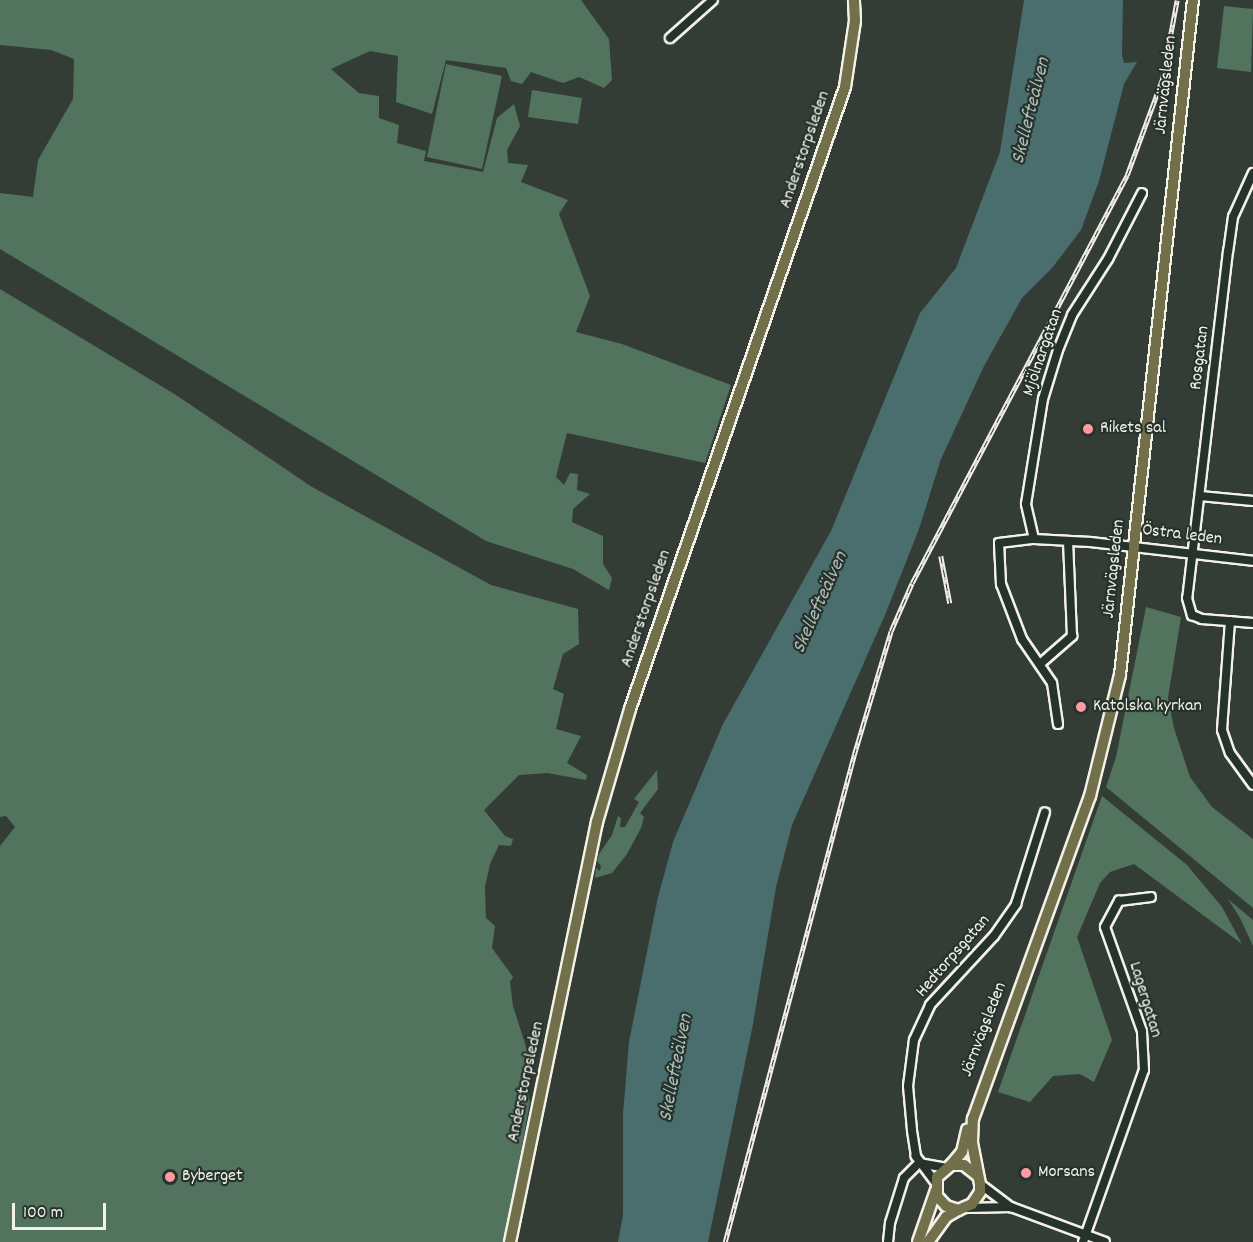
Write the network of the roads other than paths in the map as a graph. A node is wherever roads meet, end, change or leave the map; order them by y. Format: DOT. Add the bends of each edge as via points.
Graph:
graph roads {
  1 [pos="713,0"];
  2 [pos="854,0"];
  3 [pos="1193,0"];
  4 [pos="670,38"];
  5 [pos="1253,173"];
  6 [pos="1142,193"];
  7 [pos="1200,496"];
  8 [pos="1253,501"];
  9 [pos="1034,539"];
  10 [pos="1068,541"];
  11 [pos="1134,545"];
  12 [pos="1192,551"];
  13 [pos="1253,561"];
  14 [pos="1230,621"];
  15 [pos="1253,623"];
  16 [pos="1040,664"];
  17 [pos="1058,724"];
  18 [pos="1253,785"];
  19 [pos="1045,812"];
  20 [pos="1151,897"];
  21 [pos="973,1119"];
  22 [pos="920,1163"];
  23 [pos="948,1166"];
  24 [pos="979,1180"];
  25 [pos="936,1187"];
  26 [pos="1011,1207"];
  27 [pos="962,1209"];
  28 [pos="1084,1238"];
  29 [pos="510,1242"];
  30 [pos="888,1242"];
  31 [pos="918,1242"];
  32 [pos="928,1242"];
  33 [pos="1105,1242"];
  1 -- 4 [label="street"];
  2 -- 29 [label="main road, Anderstorpsleden" via="855,21 845,87 630,709 597,822"];
  3 -- 11 [label="main road, Järnvägsleden"];
  5 -- 7 [label="street, Rosgatan" via="1233,217 1227,251"];
  6 -- 9 [label="street, Mjölnargatan" via="1108,259 1072,315 1052,370 1043,399 1026,504"];
  7 -- 8 [label="street"];
  7 -- 12 [label="street, Rosgatan"];
  9 -- 10 [label="street, Östra leden"];
  9 -- 16 [label="street, Östra leden" via="999,543 998,571 1022,639"];
  10 -- 11 [label="street, Östra leden"];
  10 -- 16 [label="street" via="1072,636"];
  11 -- 12 [label="street, Östra leden"];
  11 -- 21 [label="main road, Järnvägsleden" via="1119,675 1099,768"];
  12 -- 13 [label="street, Östra leden"];
  12 -- 14 [label="street, Rosgatan" via="1188,609 1202,619"];
  14 -- 15 [label="street"];
  14 -- 18 [label="street" via="1222,730 1230,753"];
  16 -- 17 [label="street" via="1056,696"];
  19 -- 22 [label="street, Hedtorpsgatan" via="1016,904 994,936 930,1005 919,1025 908,1086"];
  20 -- 28 [label="street, Lagergatan" via="1119,901 1105,927 1142,1031 1144,1070"];
  21 -- 23 [label="main road, Järnvägsleden" via="962,1152"];
  21 -- 24 [label="main road, Järnvägsleden" via="972,1143"];
  22 -- 23 [label="street"];
  22 -- 25 [label="street"];
  22 -- 30 [label="street" via="904,1178"];
  23 -- 24 [label="main road" via="964,1165"];
  23 -- 25 [label="main road"];
  24 -- 26 [label="street"];
  24 -- 27 [label="main road" via="977,1199"];
  25 -- 27 [label="main road" via="946,1206"];
  25 -- 31 [label="main road"];
  26 -- 27 [label="street"];
  26 -- 28 [label="street"];
  27 -- 32 [label="main road" via="946,1217"];
  28 -- 33 [label="street"];
}
